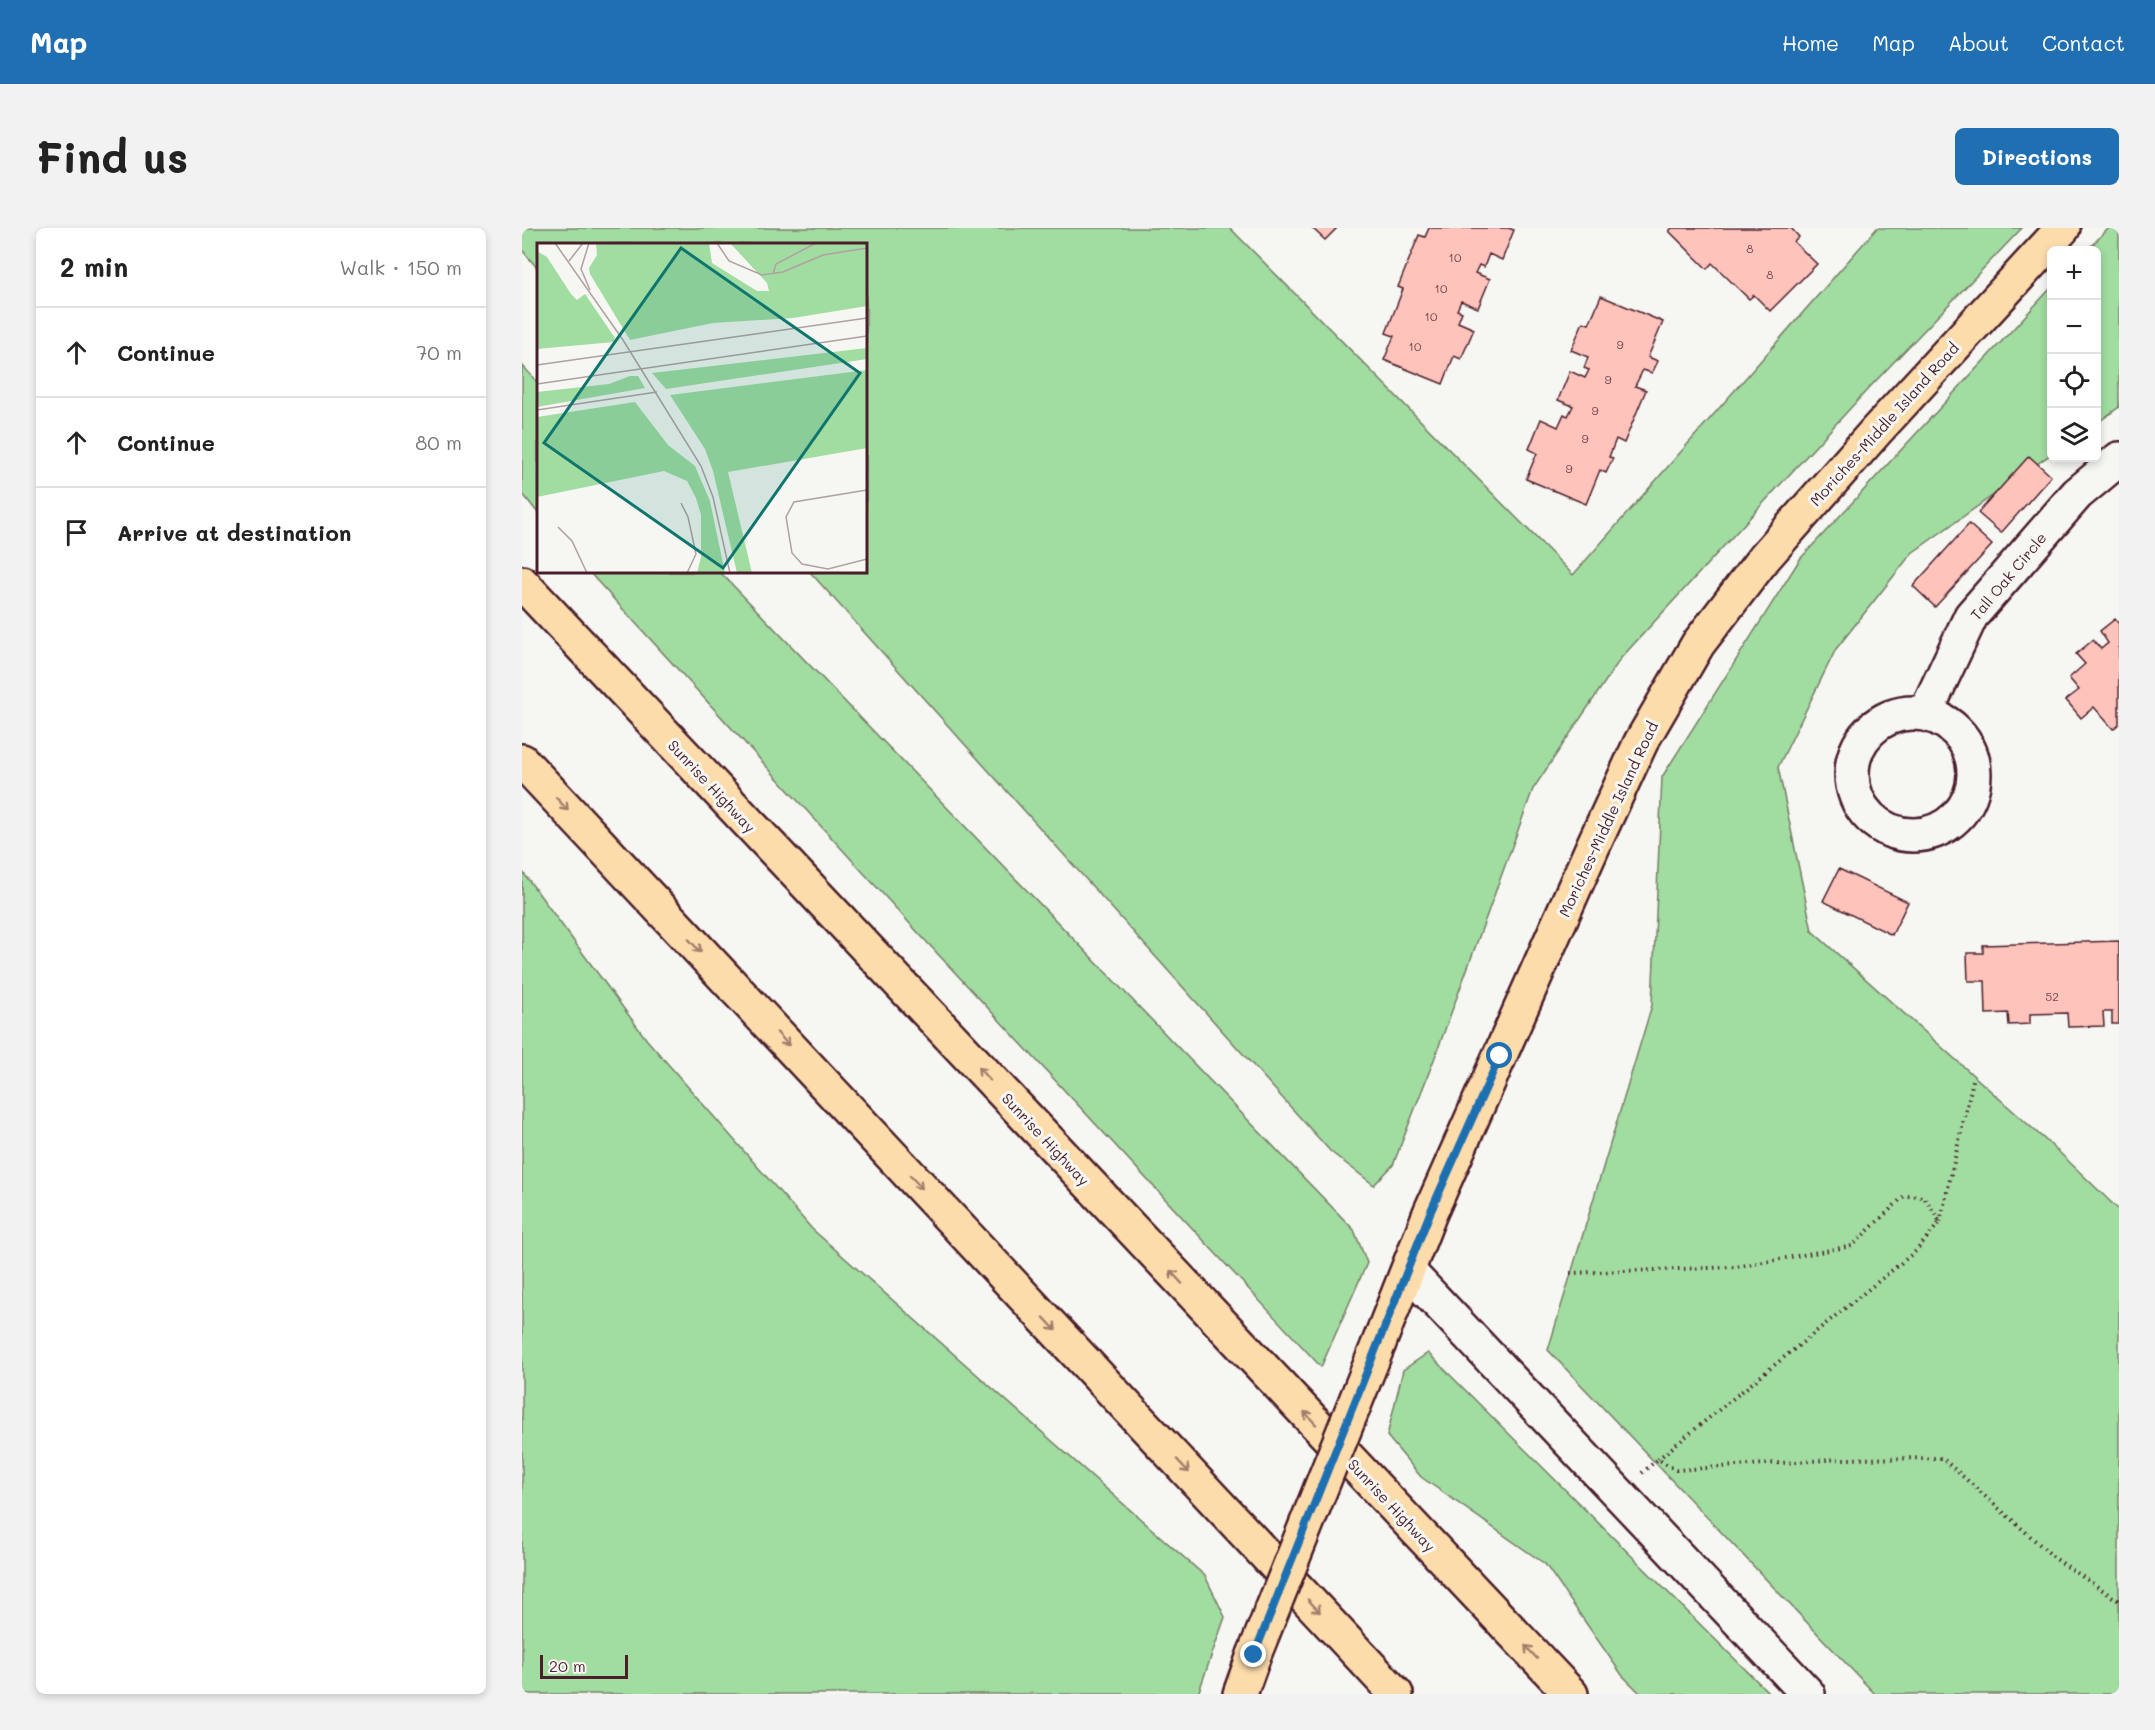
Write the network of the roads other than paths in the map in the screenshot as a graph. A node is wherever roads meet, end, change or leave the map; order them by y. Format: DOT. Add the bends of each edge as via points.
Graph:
graph roads {
  1 [pos="2063,228"];
  2 [pos="2119,459"];
  3 [pos="522,583"];
  4 [pos="1925,714"];
  5 [pos="522,761"];
  6 [pos="1408,1271"];
  7 [pos="1240,1694"];
  8 [pos="1396,1694"];
  9 [pos="1571,1694"];
  10 [pos="1808,1694"];
  1 -- 6 [label="main road, Moriches-Middle Island Road" via="1764,558 1698,644 1641,742 1430,1213"];
  2 -- 4 [label="street, Tall Oak Circle" via="2078,494 1971,616"];
  9 -- 3 [label="main road, Sunrise Highway, one-way"];
  5 -- 8 [label="main road, one-way"];
  6 -- 7 [label="main road, Moriches-Middle Island Road, bridge"];
  6 -- 10 [label="street"];
}
